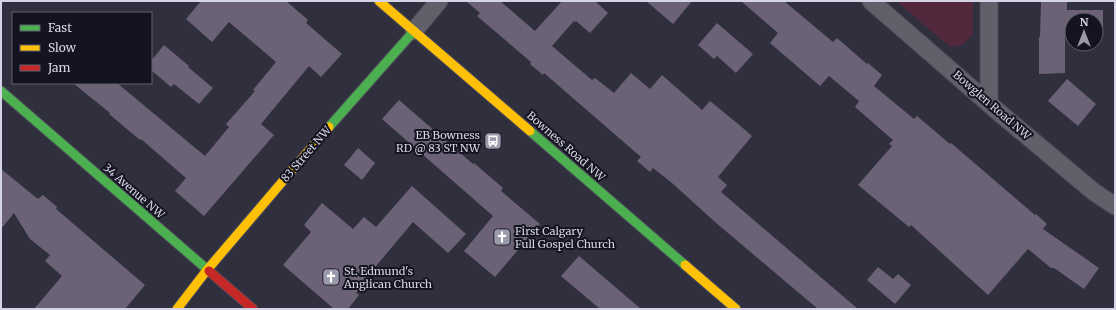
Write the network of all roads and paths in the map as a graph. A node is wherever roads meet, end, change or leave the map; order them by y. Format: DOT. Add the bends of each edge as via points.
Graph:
graph roads {
  1 [pos="379,1"];
  2 [pos="439,1"];
  3 [pos="871,1"];
  4 [pos="989,1"];
  5 [pos="414,31"];
  6 [pos="1,91"];
  7 [pos="988,103"];
  8 [pos="1115,206"];
  9 [pos="206,270"];
  10 [pos="177,309"];
  11 [pos="253,309"];
  12 [pos="736,309"];
  1 -- 5 [label="street, Bowness Road NW"];
  2 -- 5 [label="street, 83 Street NW"];
  3 -- 7 [label="street, Bowglen Road NW"];
  4 -- 7 [label="street"];
  5 -- 9 [label="street, 83 Street NW"];
  5 -- 12 [label="street, Bowness Road NW"];
  6 -- 9 [label="street, 34 Avenue NW"];
  7 -- 8 [label="street, Bowglen Road NW" via="1094,192"];
  9 -- 10 [label="street, 83 Street NW"];
  9 -- 11 [label="street, 34 Avenue NW"];
}
